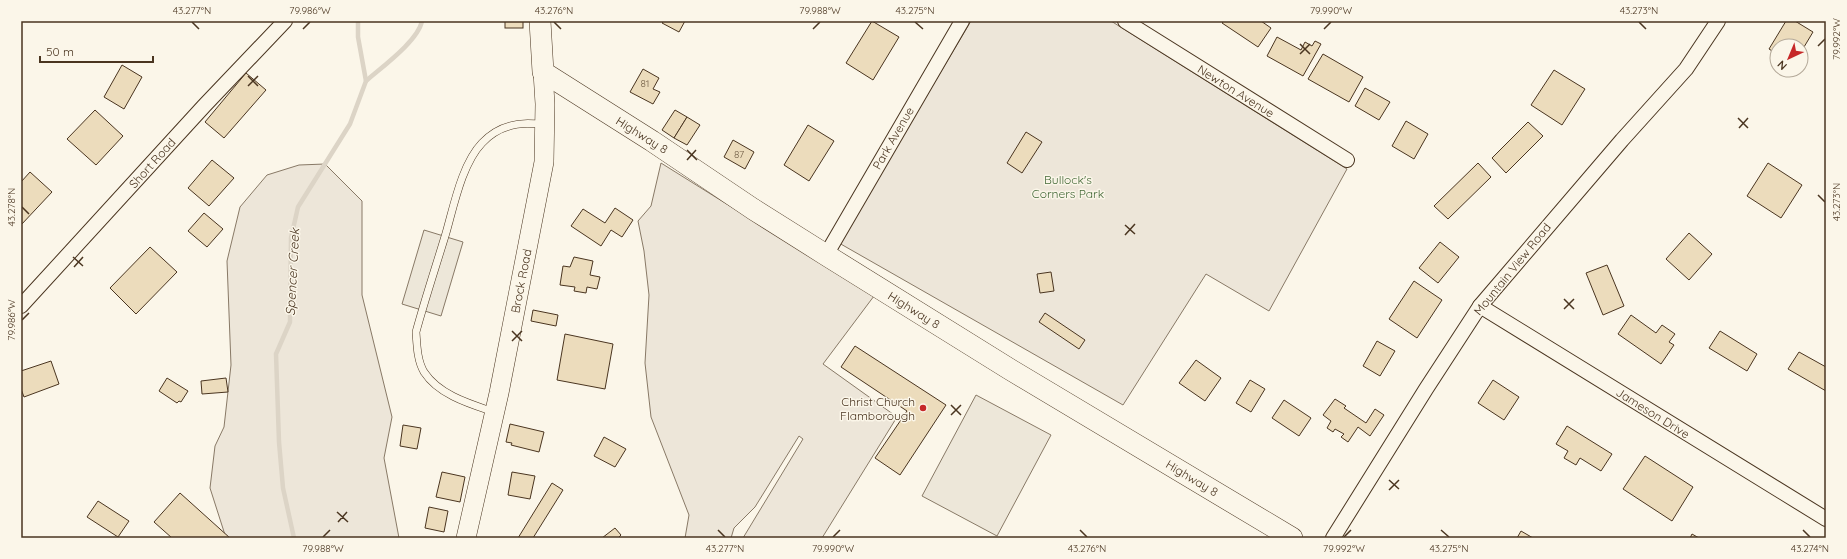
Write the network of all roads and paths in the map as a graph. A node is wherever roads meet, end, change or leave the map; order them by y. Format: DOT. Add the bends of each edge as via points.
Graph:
graph roads {
  1 [pos="284,21"];
  2 [pos="540,21"];
  3 [pos="962,21"];
  4 [pos="1125,21"];
  5 [pos="1718,21"];
  6 [pos="543,72"];
  7 [pos="545,125"];
  8 [pos="1347,160"];
  9 [pos="826,255"];
  10 [pos="21,306"];
  11 [pos="1480,306"];
  12 [pos="494,412"];
  13 [pos="1826,519"];
  14 [pos="466,538"];
  15 [pos="1292,538"];
  16 [pos="1333,538"];
  1 -- 10 [label="street, Short Road"];
  2 -- 6 [label="main road, Brock Road"];
  3 -- 9 [label="street, Park Avenue"];
  4 -- 8 [label="street, Newton Avenue"];
  5 -- 11 [label="street, Mountain View Road" via="1686,69"];
  6 -- 7 [label="main road, Brock Road"];
  6 -- 9 [label="main road, Highway 8"];
  7 -- 12 [label="main road, Brock Road" via="544,162"];
  7 -- 12 [label="lane" via="529,122 501,128 481,144 468,164 416,332 417,350 424,372 438,386 463,402"];
  9 -- 15 [label="main road, Highway 8" via="1011,370"];
  11 -- 13 [label="street, Jameson Drive"];
  11 -- 16 [label="street, Mountain View Road"];
  12 -- 14 [label="main road, Brock Road"];
}
